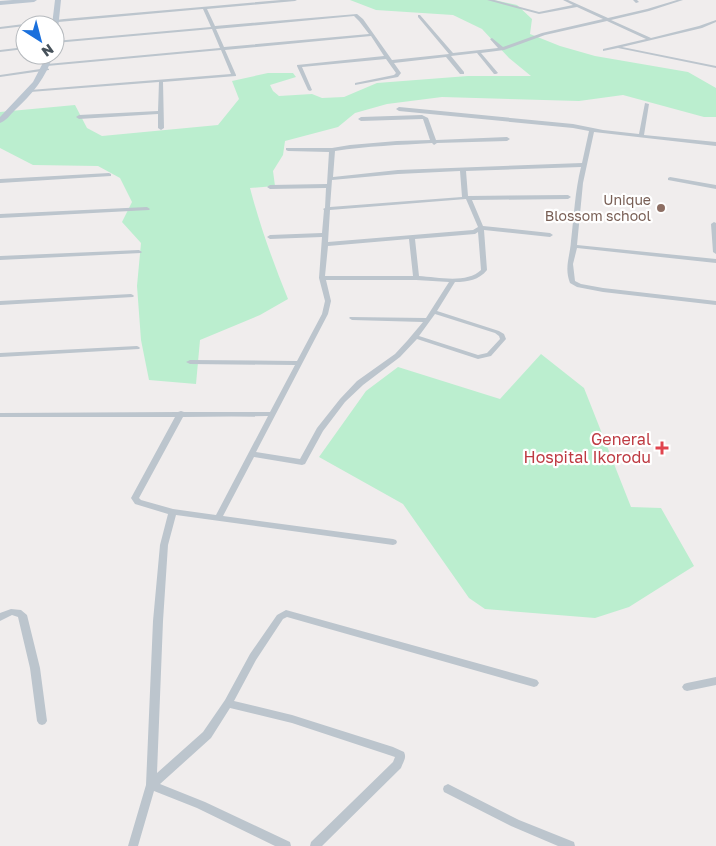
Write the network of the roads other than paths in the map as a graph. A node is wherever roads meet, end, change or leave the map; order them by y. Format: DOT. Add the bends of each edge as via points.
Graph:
graph roads {
  1 [pos="13,0"];
  2 [pos="34,0"];
  3 [pos="58,0"];
  4 [pos="295,0"];
  5 [pos="489,0"];
  6 [pos="565,0"];
  7 [pos="681,0"];
  8 [pos="0,2"];
  9 [pos="577,6"];
  10 [pos="205,8"];
  11 [pos="57,15"];
  12 [pos="420,16"];
  13 [pos="65,20"];
  14 [pos="606,20"];
  15 [pos="716,21"];
  16 [pos="15,26"];
  17 [pos="0,28"];
  18 [pos="215,28"];
  19 [pos="372,35"];
  20 [pos="650,39"];
  21 [pos="492,40"];
  22 [pos="65,41"];
  23 [pos="616,47"];
  24 [pos="224,48"];
  25 [pos="502,49"];
  26 [pos="15,50"];
  27 [pos="605,50"];
  28 [pos="0,52"];
  29 [pos="478,52"];
  30 [pos="450,56"];
  31 [pos="390,59"];
  32 [pos="47,67"];
  33 [pos="716,67"];
  34 [pos="496,73"];
  35 [pos="462,74"];
  36 [pos="0,76"];
  37 [pos="161,81"];
  38 [pos="357,84"];
  39 [pos="310,90"];
  40 [pos="30,91"];
  41 [pos="648,104"];
  42 [pos="399,109"];
  43 [pos="161,112"];
  44 [pos="79,117"];
  45 [pos="361,119"];
  46 [pos="0,121"];
  47 [pos="160,128"];
  48 [pos="592,129"];
  49 [pos="641,136"];
  50 [pos="507,139"];
  51 [pos="434,143"];
  52 [pos="716,144"];
  53 [pos="288,149"];
  54 [pos="332,150"];
  55 [pos="582,166"];
  56 [pos="464,169"];
  57 [pos="109,175"];
  58 [pos="670,179"];
  59 [pos="0,181"];
  60 [pos="329,183"];
  61 [pos="270,187"];
  62 [pos="716,187"];
  63 [pos="568,197"];
  64 [pos="467,198"];
  65 [pos="147,209"];
  66 [pos="326,209"];
  67 [pos="0,216"];
  68 [pos="714,224"];
  69 [pos="482,228"];
  70 [pos="325,234"];
  71 [pos="550,235"];
  72 [pos="270,237"];
  73 [pos="412,237"];
  74 [pos="325,244"];
  75 [pos="574,246"];
  76 [pos="139,252"];
  77 [pos="716,252"];
  78 [pos="0,258"];
  79 [pos="716,261"];
  80 [pos="322,278"];
  81 [pos="416,278"];
  82 [pos="453,280"];
  83 [pos="131,296"];
  84 [pos="0,303"];
  85 [pos="716,303"];
  86 [pos="434,312"];
  87 [pos="352,318"];
  88 [pos="428,320"];
  89 [pos="414,336"];
  90 [pos="137,348"];
  91 [pos="0,355"];
  92 [pos="190,362"];
  93 [pos="298,363"];
  94 [pos="181,413"];
  95 [pos="271,414"];
  96 [pos="0,415"];
  97 [pos="251,454"];
  98 [pos="173,512"];
  99 [pos="218,518"];
  100 [pos="393,542"];
  101 [pos="0,617"];
  102 [pos="716,681"];
  103 [pos="534,684"];
  104 [pos="687,687"];
  105 [pos="228,703"];
  106 [pos="42,721"];
  107 [pos="151,785"];
  108 [pos="448,789"];
  109 [pos="133,846"];
  110 [pos="286,846"];
  111 [pos="315,846"];
  112 [pos="570,846"];
  1 -- 8 [label="street"];
  2 -- 8 [label="street"];
  3 -- 11 [label="street"];
  4 -- 10 [label="street"];
  5 -- 9 [label="street" via="539,13"];
  6 -- 9 [label="street"];
  7 -- 14 [label="street"];
  9 -- 14 [label="street"];
  10 -- 13 [label="street"];
  10 -- 18 [label="street"];
  12 -- 30 [label="street"];
  14 -- 20 [label="street"];
  14 -- 25 [label="street" via="544,34"];
  15 -- 20 [label="street"];
  16 -- 17 [label="street"];
  18 -- 19 [label="street" via="355,15"];
  18 -- 22 [label="street"];
  18 -- 24 [label="street"];
  19 -- 24 [label="street"];
  19 -- 31 [label="street"];
  20 -- 23 [label="street"];
  21 -- 25 [label="street"];
  23 -- 27 [label="street"];
  23 -- 33 [label="street"];
  24 -- 32 [label="street"];
  24 -- 37 [label="street" via="234,75"];
  25 -- 29 [label="street"];
  26 -- 28 [label="street"];
  29 -- 30 [label="street"];
  29 -- 34 [label="street"];
  30 -- 31 [label="street"];
  30 -- 35 [label="street"];
  31 -- 38 [label="street" via="399,75"];
  31 -- 39 [label="street" via="299,66"];
  32 -- 36 [label="street"];
  32 -- 40 [label="street"];
  37 -- 40 [label="street"];
  37 -- 43 [label="street"];
  40 -- 46 [label="street"];
  41 -- 49 [label="street"];
  42 -- 48 [label="street"];
  43 -- 44 [label="street"];
  43 -- 47 [label="street"];
  45 -- 51 [label="street" via="422,117"];
  48 -- 49 [label="street"];
  48 -- 55 [label="street"];
  49 -- 52 [label="street"];
  50 -- 51 [label="street"];
  51 -- 54 [label="street" via="350,146"];
  53 -- 54 [label="street"];
  54 -- 60 [label="street"];
  55 -- 56 [label="street"];
  55 -- 75 [label="street"];
  56 -- 60 [label="street" via="398,172"];
  56 -- 64 [label="street"];
  57 -- 59 [label="street"];
  58 -- 62 [label="street"];
  60 -- 61 [label="street"];
  60 -- 66 [label="street"];
  63 -- 64 [label="street"];
  64 -- 66 [label="street"];
  64 -- 69 [label="street"];
  65 -- 67 [label="street"];
  66 -- 70 [label="street"];
  68 -- 77 [label="street"];
  69 -- 71 [label="street"];
  69 -- 73 [label="street" via="475,232"];
  69 -- 82 [label="street" via="484,270 469,280"];
  70 -- 72 [label="street"];
  70 -- 74 [label="street"];
  73 -- 74 [label="street"];
  73 -- 81 [label="street"];
  74 -- 80 [label="street"];
  75 -- 79 [label="street"];
  75 -- 85 [label="street" via="570,278 579,286"];
  76 -- 78 [label="street"];
  80 -- 81 [label="street"];
  80 -- 93 [label="street" via="328,301"];
  81 -- 82 [label="street"];
  82 -- 86 [label="street"];
  83 -- 84 [label="street"];
  86 -- 88 [label="street"];
  86 -- 89 [label="street" via="497,332 503,339 489,356 478,357"];
  87 -- 88 [label="street"];
  88 -- 89 [label="street"];
  89 -- 97 [label="street" via="390,363 359,384 343,400 328,418 302,462"];
  90 -- 91 [label="street"];
  92 -- 93 [label="street"];
  93 -- 95 [label="street"];
  94 -- 95 [label="street"];
  94 -- 96 [label="street"];
  94 -- 98 [label="street" via="134,498"];
  95 -- 97 [label="street"];
  97 -- 99 [label="street"];
  98 -- 99 [label="street"];
  98 -- 107 [label="street" via="164,545"];
  99 -- 100 [label="street"];
  101 -- 106 [label="street" via="11,612 22,616 35,668"];
  102 -- 104 [label="street"];
  103 -- 105 [label="street" via="286,613 253,657"];
  105 -- 107 [label="street" via="207,735"];
  105 -- 111 [label="street" via="292,719 400,756 397,765"];
  107 -- 109 [label="street"];
  107 -- 110 [label="street"];
  108 -- 112 [label="street" via="514,823"];
}
